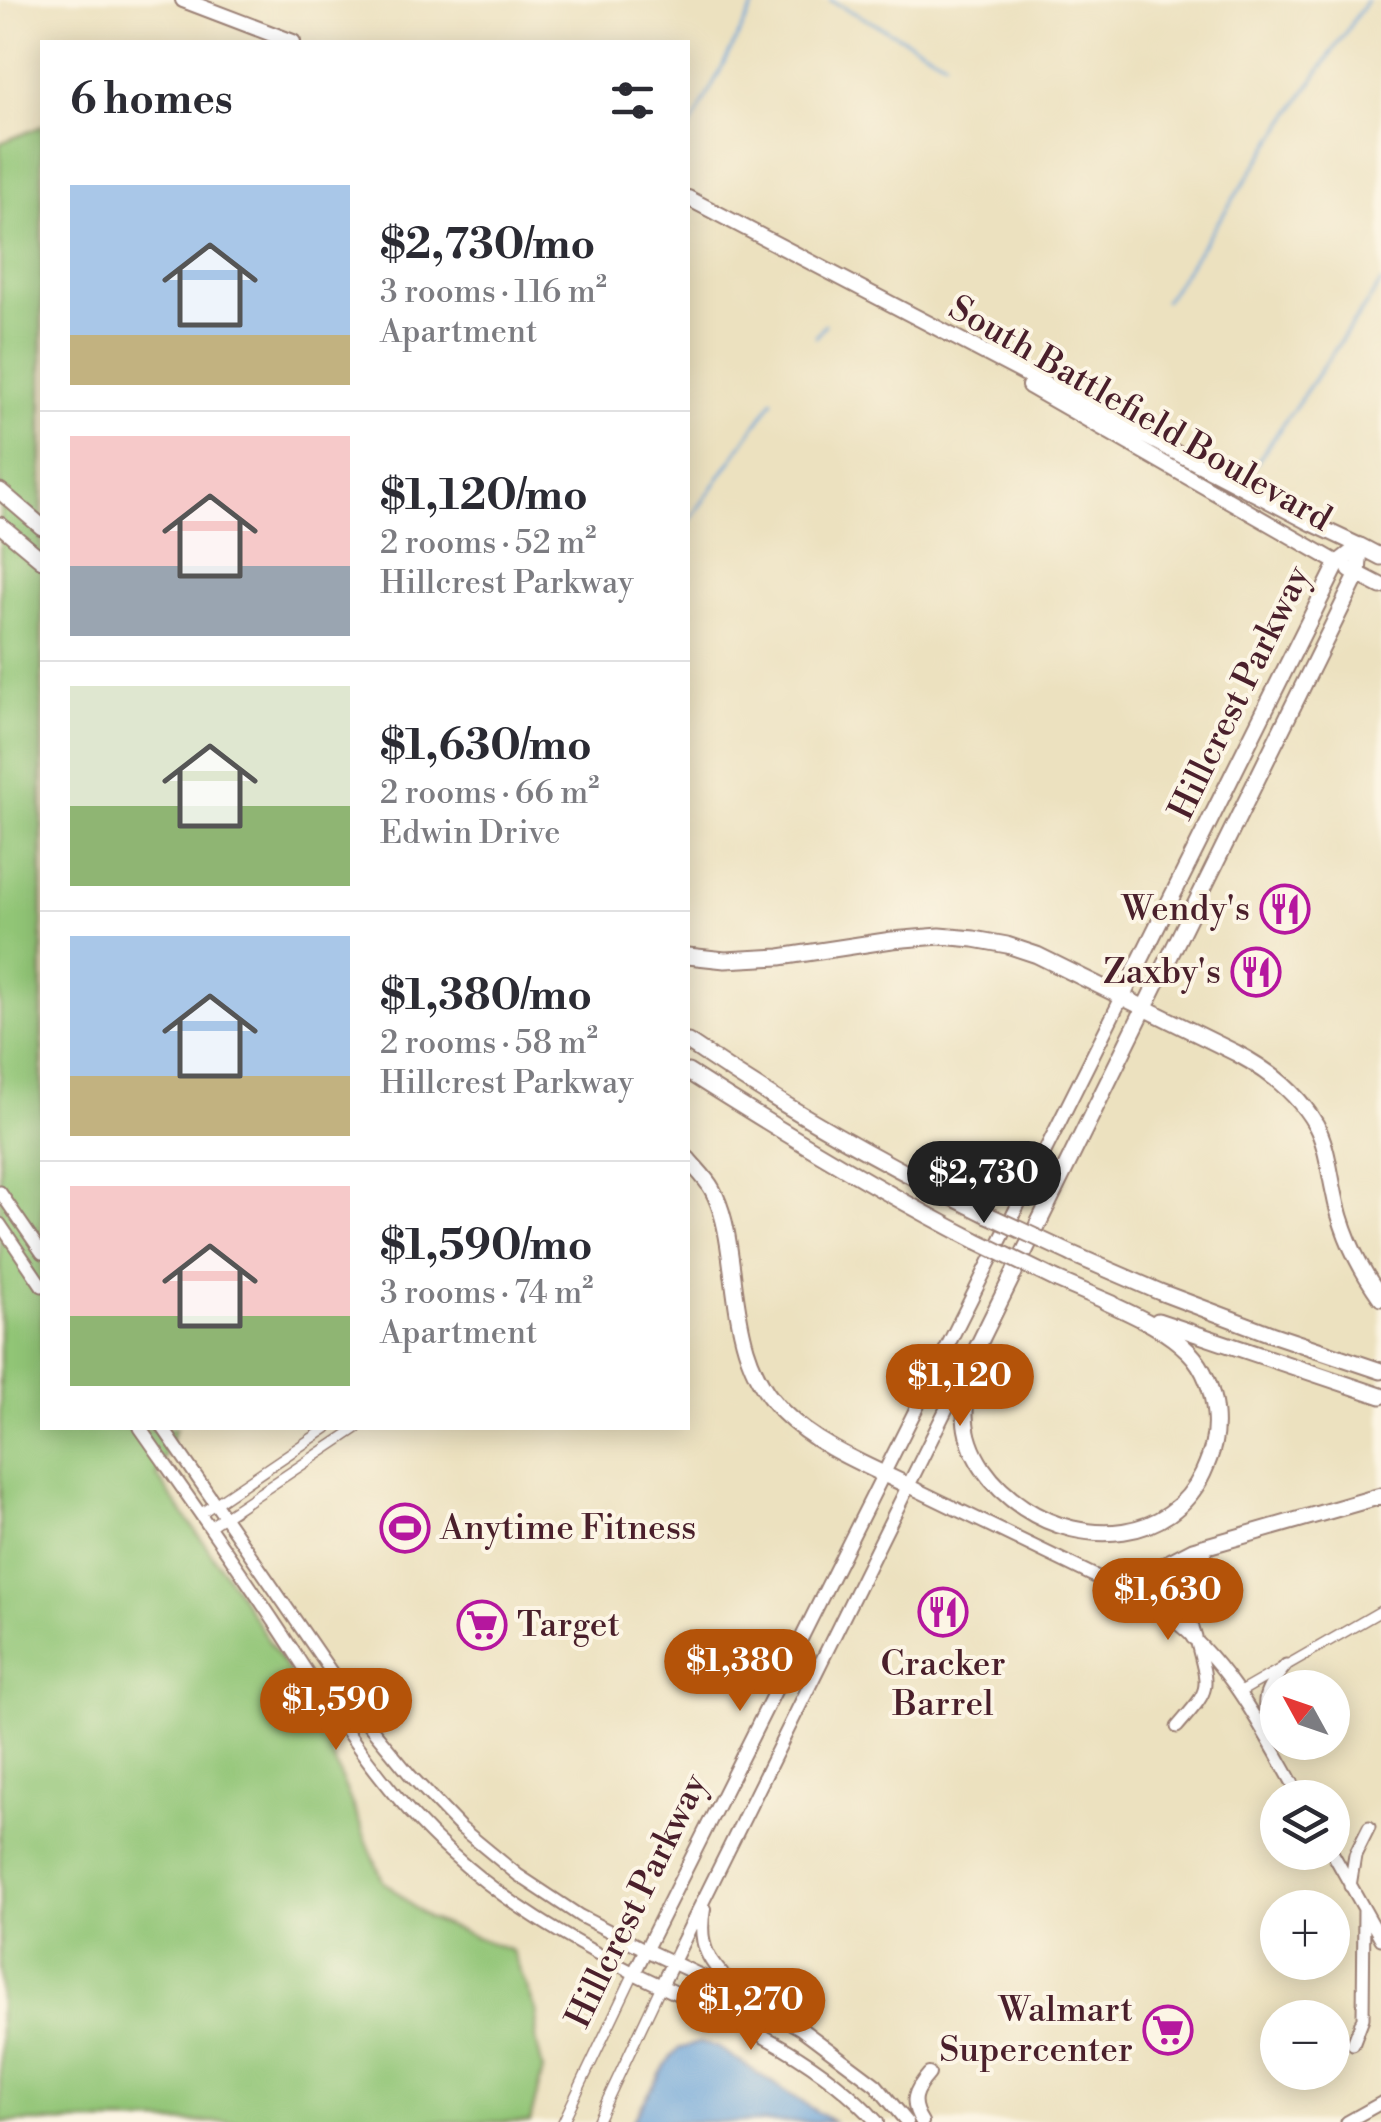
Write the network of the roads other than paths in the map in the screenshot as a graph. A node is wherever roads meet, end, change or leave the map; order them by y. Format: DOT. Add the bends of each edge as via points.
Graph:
graph roads {
  1 [pos="183,0"];
  2 [pos="289,40"];
  3 [pos="690,199"];
  4 [pos="922,321"];
  5 [pos="0,491"];
  6 [pos="0,525"];
  7 [pos="40,525"];
  8 [pos="1360,546"];
  9 [pos="1381,557"];
  10 [pos="40,558"];
  11 [pos="1338,563"];
  12 [pos="1358,574"];
  13 [pos="1381,586"];
  14 [pos="690,956"];
  15 [pos="1122,997"];
  16 [pos="1145,1009"];
  17 [pos="690,1043"];
  18 [pos="690,1073"];
  19 [pos="690,1162"];
  20 [pos="0,1192"];
  21 [pos="0,1224"];
  22 [pos="40,1250"];
  23 [pos="40,1283"];
  24 [pos="1381,1298"];
  25 [pos="1104,1301"];
  26 [pos="974,1354"];
  27 [pos="1381,1371"];
  28 [pos="1381,1396"];
  29 [pos="141,1430"];
  30 [pos="164,1430"];
  31 [pos="324,1430"];
  32 [pos="354,1430"];
  33 [pos="884,1474"];
  34 [pos="908,1486"];
  35 [pos="1381,1496"];
  36 [pos="216,1504"];
  37 [pos="200,1514"];
  38 [pos="224,1517"];
  39 [pos="209,1528"];
  40 [pos="1214,1544"];
  41 [pos="1107,1582"];
  42 [pos="1381,1612"];
  43 [pos="1195,1638"];
  44 [pos="1286,1665"];
  45 [pos="1282,1670"];
  46 [pos="1240,1692"];
  47 [pos="1260,1726"];
  48 [pos="1177,1727"];
  49 [pos="1368,1827"];
  50 [pos="1342,1870"];
  51 [pos="714,1877"];
  52 [pos="1350,1886"];
  53 [pos="1364,1909"];
  54 [pos="1381,1939"];
  55 [pos="646,1950"];
  56 [pos="672,1964"];
  57 [pos="634,1973"];
  58 [pos="660,1986"];
  59 [pos="744,1996"];
  60 [pos="1352,2044"];
  61 [pos="928,2074"];
  62 [pos="842,2088"];
  63 [pos="884,2096"];
  64 [pos="1381,2103"];
  65 [pos="563,2122"];
  66 [pos="597,2122"];
  67 [pos="877,2122"];
  68 [pos="906,2122"];
  69 [pos="922,2122"];
  70 [pos="1347,2122"];
  1 -- 2 [label="main road"];
  3 -- 4 [label="main road, South Battlefield Boulevard"];
  4 -- 8 [label="main road, South Battlefield Boulevard"];
  4 -- 11 [label="main road, South Battlefield Boulevard"];
  5 -- 7 [label="highway"];
  6 -- 10 [label="highway"];
  8 -- 9 [label="highway, South Battlefield Boulevard"];
  8 -- 11 [label="highway, Hillcrest Parkway"];
  8 -- 12 [label="highway, Hillcrest Parkway"];
  11 -- 12 [label="highway, South Battlefield Boulevard"];
  11 -- 15 [label="highway, Hillcrest Parkway"];
  12 -- 13 [label="highway, South Battlefield Boulevard"];
  12 -- 16 [label="highway, Hillcrest Parkway"];
  14 -- 15 [label="highway" via="754,960 923,936 974,938 1037,955"];
  15 -- 16 [label="highway"];
  15 -- 33 [label="main road, Hillcrest Parkway"];
  16 -- 24 [label="highway" via="1260,1066 1298,1100 1320,1133 1345,1232"];
  16 -- 26 [label="highway, Hillcrest Parkway"];
  17 -- 27 [label="highway, bridge" via="806,1117 988,1215 1160,1292"];
  18 -- 25 [label="highway, bridge" via="926,1215"];
  19 -- 33 [label="highway" via="712,1189 726,1226 744,1345 759,1383 799,1427"];
  20 -- 22 [label="street"];
  21 -- 23 [label="street"];
  25 -- 26 [label="highway" via="1154,1324 1190,1353 1211,1389 1216,1432 1195,1490 1142,1528 1109,1534 1058,1526 992,1482 976,1460 965,1417"];
  25 -- 28 [label="highway"];
  26 -- 34 [label="main road, Hillcrest Parkway"];
  29 -- 37 [label="street"];
  30 -- 36 [label="street"];
  31 -- 36 [label="street"];
  32 -- 38 [label="street"];
  33 -- 34 [label="highway"];
  33 -- 55 [label="main road, Hillcrest Parkway"];
  34 -- 41 [label="main road"];
  34 -- 51 [label="main road, Hillcrest Parkway"];
  35 -- 40 [label="highway"];
  36 -- 37 [label="street"];
  36 -- 38 [label="street"];
  37 -- 39 [label="street"];
  38 -- 39 [label="street"];
  38 -- 55 [label="street" via="374,1733 448,1815 548,1896"];
  39 -- 57 [label="street" via="410,1813 507,1899"];
  40 -- 41 [label="highway" via="1142,1576"];
  40 -- 43 [label="highway" via="1195,1561 1185,1590"];
  41 -- 43 [label="street"];
  42 -- 44 [label="street"];
  43 -- 46 [label="street"];
  43 -- 48 [label="street" via="1206,1690"];
  44 -- 45 [label="street"];
  44 -- 46 [label="street"];
  46 -- 47 [label="street"];
  49 -- 52 [label="street"];
  50 -- 52 [label="street"];
  51 -- 56 [label="main road, Hillcrest Parkway"];
  51 -- 59 [label="main road" via="701,1924 705,1952"];
  52 -- 53 [label="street"];
  53 -- 54 [label="street"];
  53 -- 60 [label="street" via="1363,2018"];
  55 -- 56 [label="main road"];
  55 -- 57 [label="main road, Hillcrest Parkway"];
  56 -- 58 [label="main road, Hillcrest Parkway"];
  56 -- 59 [label="main road"];
  57 -- 58 [label="main road"];
  57 -- 65 [label="street, Hillcrest Parkway"];
  58 -- 62 [label="main road" via="786,2048"];
  58 -- 66 [label="street, Hillcrest Parkway"];
  59 -- 63 [label="main road" via="848,2062"];
  61 -- 69 [label="main road" via="914,2094"];
  62 -- 63 [label="main road"];
  62 -- 67 [label="main road"];
  63 -- 68 [label="main road"];
  64 -- 70 [label="street"];
}
